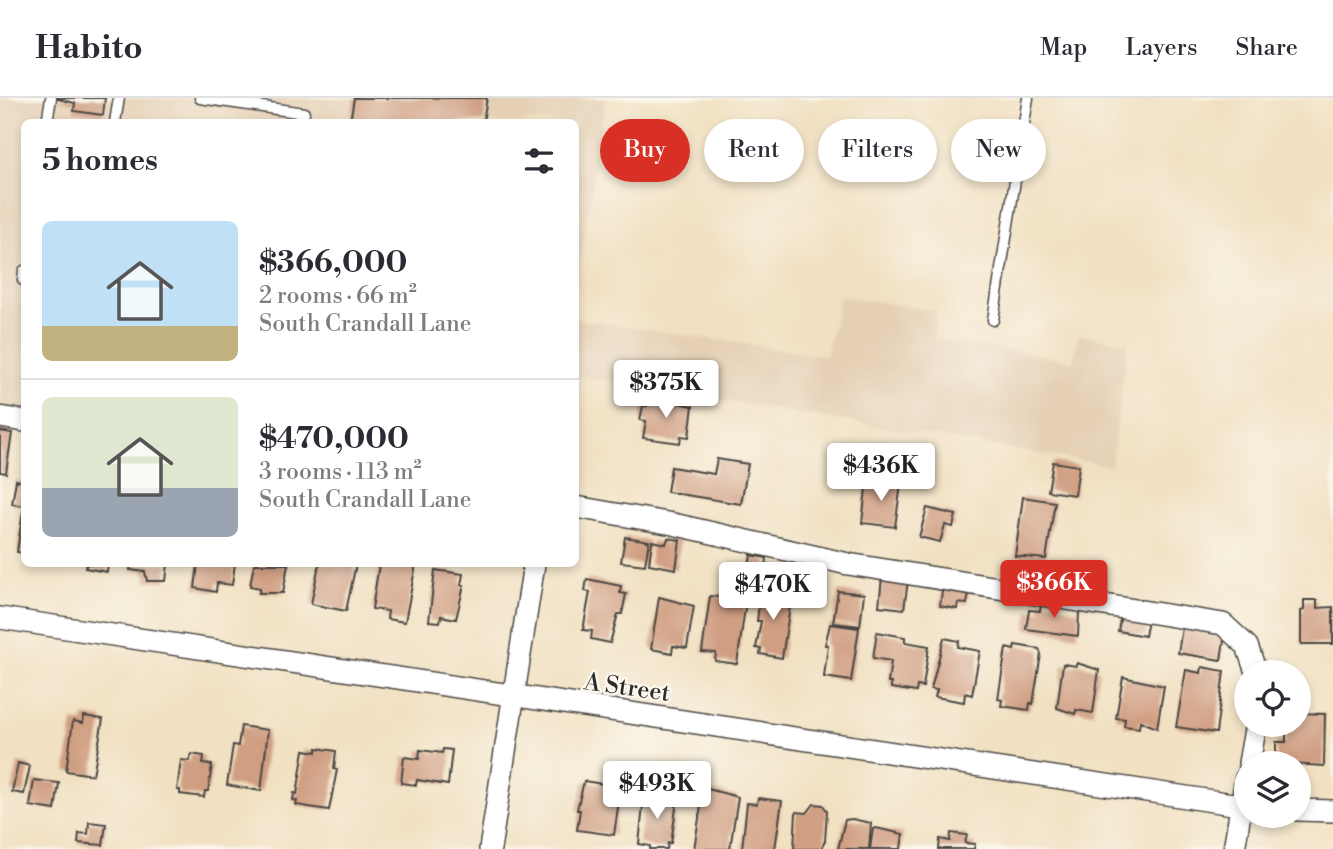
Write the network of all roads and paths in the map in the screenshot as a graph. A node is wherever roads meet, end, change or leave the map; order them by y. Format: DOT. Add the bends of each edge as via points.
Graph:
graph roads {
  1 [pos="51,98"];
  2 [pos="119,98"];
  3 [pos="200,98"];
  4 [pos="1028,98"];
  5 [pos="304,113"];
  6 [pos="48,119"];
  7 [pos="116,119"];
  8 [pos="993,320"];
  9 [pos="0,417"];
  10 [pos="21,420"];
  11 [pos="579,508"];
  12 [pos="534,567"];
  13 [pos="0,618"];
  14 [pos="1252,660"];
  15 [pos="513,698"];
  16 [pos="1234,805"];
  17 [pos="1311,810"];
  18 [pos="1333,811"];
  19 [pos="1238,828"];
  20 [pos="491,849"];
  21 [pos="1234,849"];
  1 -- 6 [label="lane"];
  2 -- 7 [label="lane"];
  3 -- 5 [label="lane"];
  4 -- 8 [label="lane"];
  9 -- 10 [label="street"];
  11 -- 14 [label="street" via="848,564 1223,624 1247,646"];
  12 -- 15 [label="street"];
  13 -- 15 [label="street, A Street"];
  15 -- 16 [label="street, A Street"];
  15 -- 20 [label="street"];
  17 -- 18 [label="street"];
  19 -- 21 [label="street"];
}
